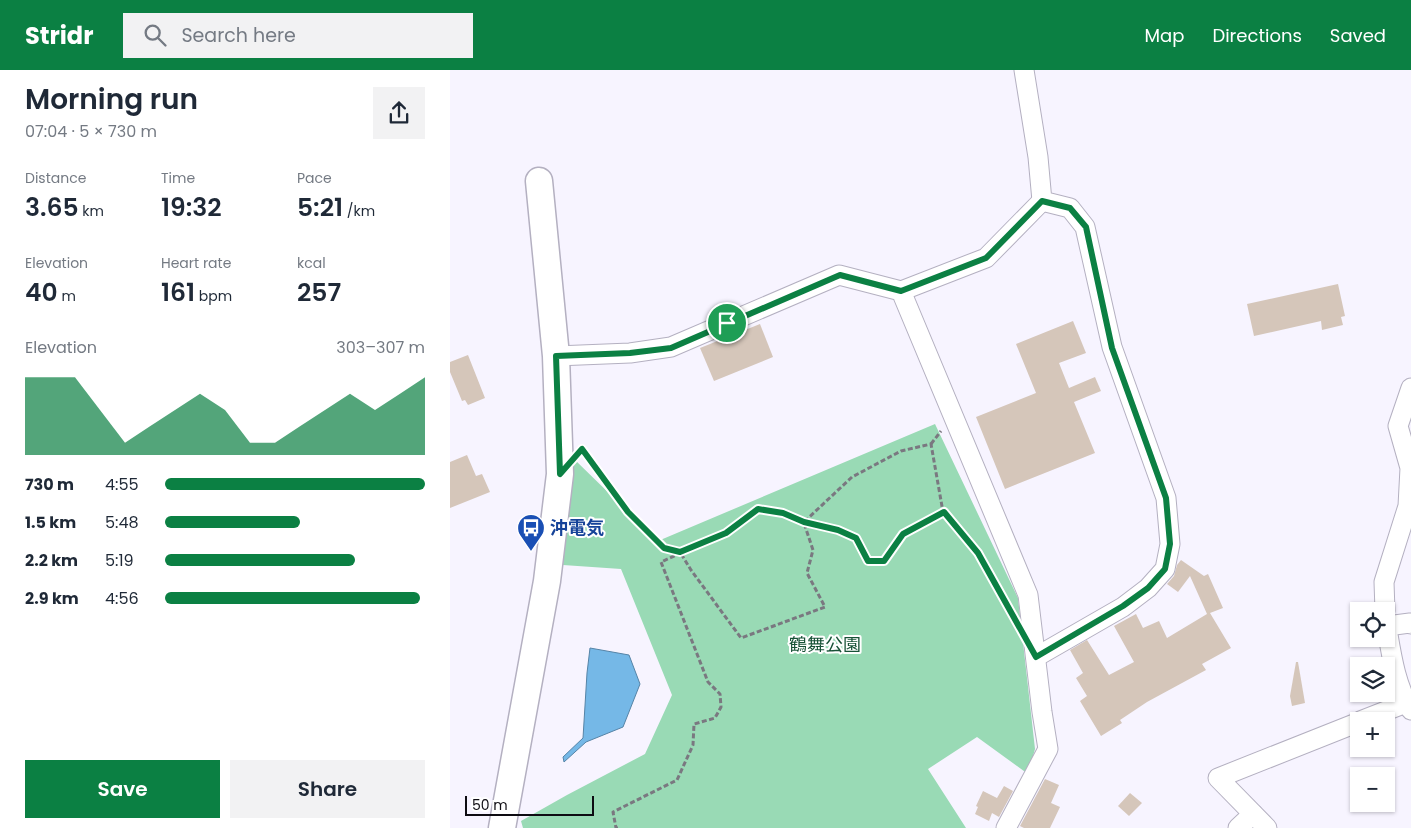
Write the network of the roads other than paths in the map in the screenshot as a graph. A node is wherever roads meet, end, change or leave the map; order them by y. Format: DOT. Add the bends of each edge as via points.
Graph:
graph roads {
  1 [pos="1024,70"];
  2 [pos="539,181"];
  3 [pos="1042,201"];
  4 [pos="901,291"];
  5 [pos="556,356"];
  6 [pos="1410,395"];
  7 [pos="1410,507"];
  8 [pos="1385,602"];
  9 [pos="1395,624"];
  10 [pos="1411,624"];
  11 [pos="1390,647"];
  12 [pos="1036,657"];
  13 [pos="1409,706"];
  14 [pos="1389,712"];
  15 [pos="1350,725"];
  16 [pos="1253,814"];
  17 [pos="502,828"];
  18 [pos="1006,828"];
  19 [pos="1238,828"];
  20 [pos="1266,828"];
  1 -- 3 [label="street"];
  2 -- 5 [label="street"];
  3 -- 4 [label="street" via="986,258"];
  3 -- 12 [label="street" via="1070,208 1086,227 1112,348 1166,498 1170,544 1165,569 1148,588"];
  4 -- 5 [label="street" via="840,275 671,348"];
  4 -- 12 [label="street" via="1028,595"];
  5 -- 17 [label="street" via="560,474 547,581"];
  6 -- 7 [label="street" via="1398,426 1410,468"];
  7 -- 8 [label="street" via="1384,582"];
  9 -- 10 [label="street"];
  11 -- 13 [label="street"];
  12 -- 18 [label="street" via="1048,748"];
  13 -- 14 [label="street"];
  15 -- 16 [label="street" via="1218,778"];
  16 -- 19 [label="street"];
  16 -- 20 [label="street"];
}
